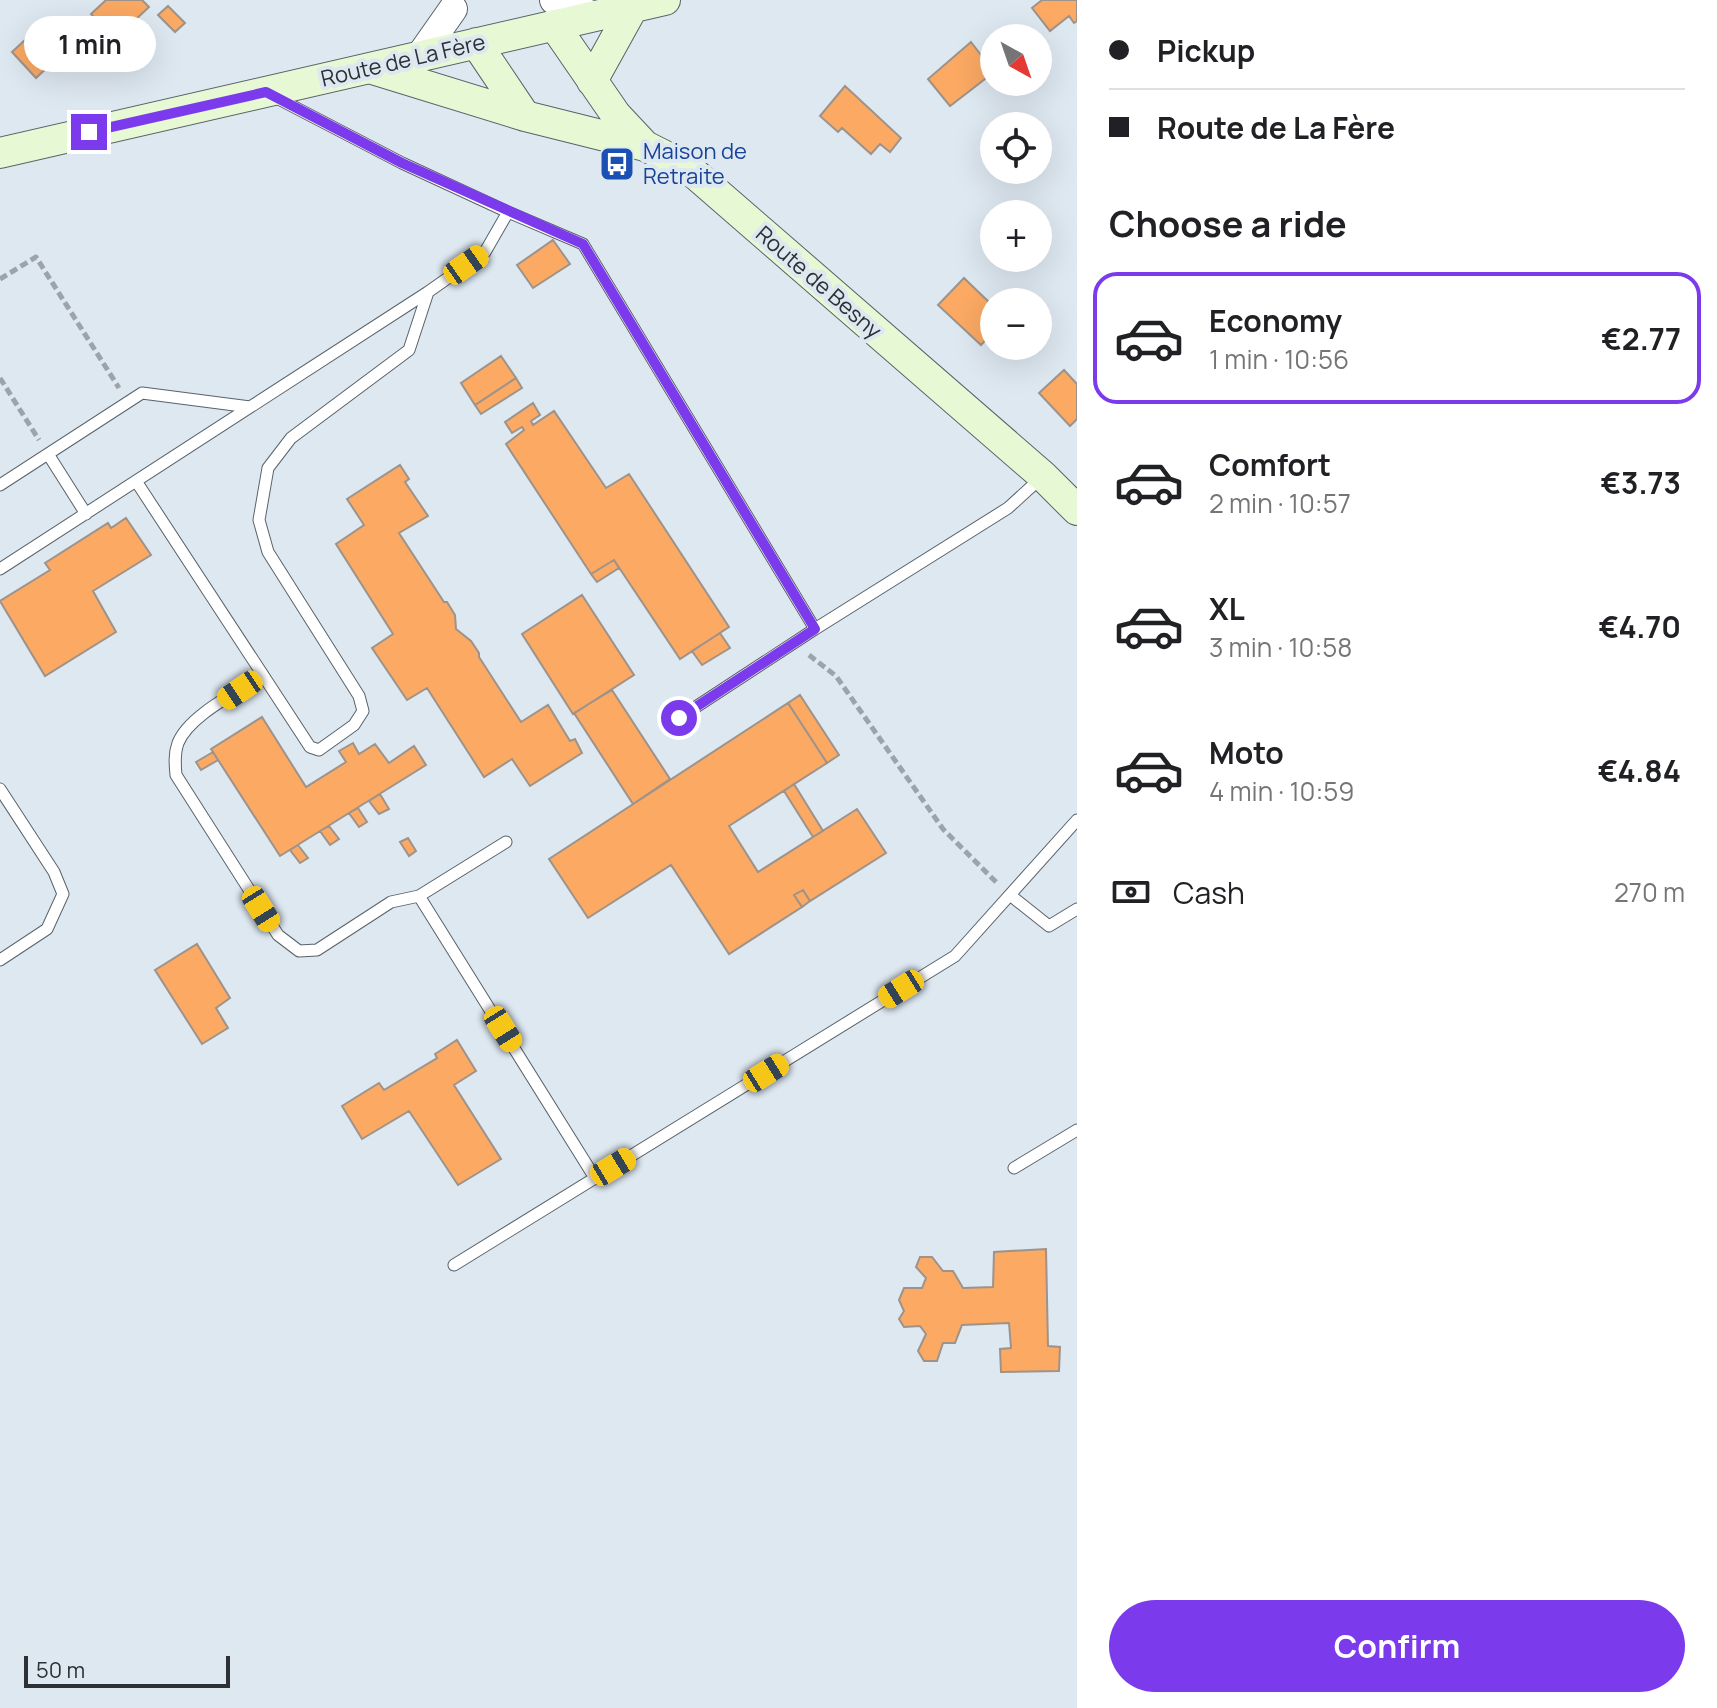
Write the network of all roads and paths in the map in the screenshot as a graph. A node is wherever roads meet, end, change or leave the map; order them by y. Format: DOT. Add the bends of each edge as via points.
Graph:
graph roads {
  1 [pos="536,0"];
  2 [pos="665,0"];
  3 [pos="453,4"];
  4 [pos="633,7"];
  5 [pos="554,13"];
  6 [pos="476,43"];
  7 [pos="420,56"];
  8 [pos="369,68"];
  9 [pos="592,81"];
  10 [pos="266,92"];
  11 [pos="525,116"];
  12 [pos="645,146"];
  13 [pos="0,153"];
  14 [pos="508,212"];
  15 [pos="0,279"];
  16 [pos="428,292"];
  17 [pos="0,378"];
  18 [pos="129,402"];
  19 [pos="250,407"];
  20 [pos="48,454"];
  21 [pos="1043,476"];
  22 [pos="136,481"];
  23 [pos="0,485"];
  24 [pos="1077,510"];
  25 [pos="86,514"];
  26 [pos="0,569"];
  27 [pos="815,629"];
  28 [pos="793,643"];
  29 [pos="263,675"];
  30 [pos="679,718"];
  31 [pos="0,789"];
  32 [pos="1077,820"];
  33 [pos="506,842"];
  34 [pos="1010,895"];
  35 [pos="419,896"];
  36 [pos="1077,909"];
  37 [pos="0,960"];
  38 [pos="1077,1130"];
  39 [pos="1014,1168"];
  40 [pos="595,1178"];
  41 [pos="454,1265"];
  1 -- 5 [label="street"];
  2 -- 4 [label="main road, Route de La Fère"];
  3 -- 6 [label="street"];
  3 -- 7 [label="street"];
  4 -- 5 [label="main road, Route de La Fère" via="594,16"];
  4 -- 9 [label="main road"];
  5 -- 6 [label="main road, Route de La Fère"];
  5 -- 9 [label="main road"];
  6 -- 7 [label="main road, Route de La Fère"];
  6 -- 11 [label="main road"];
  7 -- 8 [label="main road, Route de La Fère"];
  8 -- 10 [label="main road, Route de La Fère"];
  8 -- 11 [label="main road, Route de Besny"];
  9 -- 12 [label="main road"];
  10 -- 13 [label="main road, Route de La Fère"];
  10 -- 14 [label="lane"];
  11 -- 12 [label="main road, Route de Besny"];
  12 -- 21 [label="main road, Route de Besny" via="687,167 715,190"];
  14 -- 16 [label="lane" via="485,252"];
  14 -- 27 [label="lane" via="583,244"];
  15 -- 18 [label="path" via="36,257"];
  16 -- 19 [label="lane"];
  16 -- 29 [label="lane" via="409,350 291,438 268,468 259,520 268,552 359,696 363,711 354,725 319,750 310,747"];
  17 -- 20 [label="path"];
  18 -- 19 [label="lane" via="142,393"];
  18 -- 20 [label="lane"];
  19 -- 22 [label="lane"];
  20 -- 23 [label="lane"];
  20 -- 25 [label="lane"];
  21 -- 24 [label="main road, Route de Besny"];
  21 -- 27 [label="lane" via="1008,508"];
  22 -- 25 [label="lane"];
  22 -- 29 [label="lane"];
  25 -- 26 [label="lane"];
  27 -- 28 [label="lane"];
  28 -- 30 [label="lane"];
  28 -- 34 [label="path" via="836,676 943,829"];
  29 -- 35 [label="lane" via="194,720 178,743 174,760 176,775 278,935 299,951 317,950 391,902"];
  31 -- 37 [label="lane" via="63,894 47,929"];
  32 -- 34 [label="lane"];
  33 -- 35 [label="lane"];
  34 -- 36 [label="lane" via="1049,926"];
  34 -- 40 [label="lane" via="955,956"];
  35 -- 40 [label="lane"];
  38 -- 39 [label="lane"];
  40 -- 41 [label="lane"];
}
